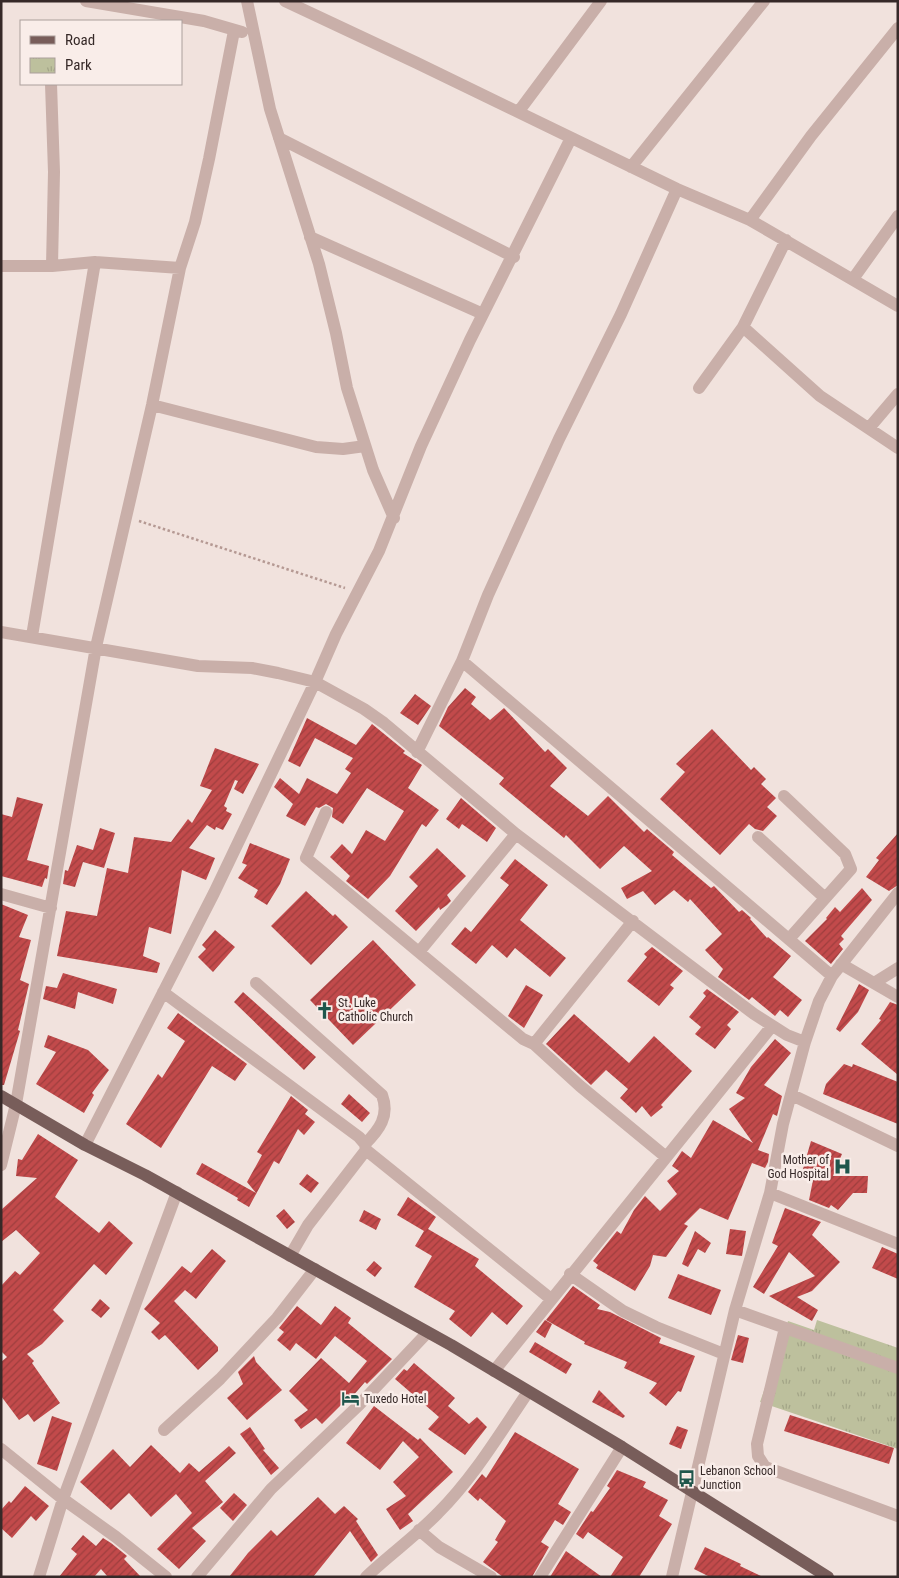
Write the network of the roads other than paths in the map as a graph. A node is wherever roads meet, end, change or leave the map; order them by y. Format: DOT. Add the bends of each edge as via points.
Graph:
graph roads {
  1 [pos="86,1"];
  2 [pos="247,1"];
  3 [pos="285,1"];
  4 [pos="601,1"];
  5 [pos="764,1"];
  6 [pos="898,28"];
  7 [pos="234,31"];
  8 [pos="252,34"];
  9 [pos="51,85"];
  10 [pos="519,111"];
  11 [pos="279,138"];
  12 [pos="571,138"];
  13 [pos="631,167"];
  14 [pos="677,189"];
  15 [pos="898,216"];
  16 [pos="750,220"];
  17 [pos="310,237"];
  18 [pos="786,240"];
  19 [pos="514,257"];
  20 [pos="95,262"];
  21 [pos="1,266"];
  22 [pos="52,266"];
  23 [pos="180,268"];
  24 [pos="853,279"];
  25 [pos="898,306"];
  26 [pos="483,314"];
  27 [pos="743,327"];
  28 [pos="699,388"];
  29 [pos="898,394"];
  30 [pos="152,405"];
  31 [pos="869,428"];
  32 [pos="365,446"];
  33 [pos="898,448"];
  34 [pos="394,518"];
  35 [pos="1,632"];
  36 [pos="32,636"];
  37 [pos="96,647"];
  38 [pos="462,661"];
  39 [pos="315,682"];
  40 [pos="417,752"];
  41 [pos="784,796"];
  42 [pos="326,812"];
  43 [pos="516,834"];
  44 [pos="758,837"];
  45 [pos="898,893"];
  46 [pos="1,894"];
  47 [pos="826,898"];
  48 [pos="51,908"];
  49 [pos="633,921"];
  50 [pos="789,940"];
  51 [pos="419,952"];
  52 [pos="841,964"];
  53 [pos="898,968"];
  54 [pos="832,976"];
  55 [pos="256,983"];
  56 [pos="874,983"];
  57 [pos="163,992"];
  58 [pos="898,997"];
  59 [pos="772,1026"];
  60 [pos="805,1042"];
  61 [pos="534,1044"];
  62 [pos="792,1095"];
  63 [pos="1,1096"];
  64 [pos="16,1104"];
  65 [pos="85,1145"];
  66 [pos="898,1146"];
  67 [pos="365,1147"];
  68 [pos="666,1157"];
  69 [pos="1,1166"];
  70 [pos="177,1192"];
  71 [pos="770,1193"];
  72 [pos="898,1244"];
  73 [pos="290,1256"];
  74 [pos="315,1269"];
  75 [pos="570,1274"];
  76 [pos="551,1299"];
  77 [pos="735,1310"];
  78 [pos="785,1328"];
  79 [pos="427,1333"];
  80 [pos="724,1354"];
  81 [pos="898,1368"];
  82 [pos="494,1371"];
  83 [pos="528,1392"];
  84 [pos="164,1430"];
  85 [pos="622,1447"];
  86 [pos="1,1449"];
  87 [pos="691,1490"];
  88 [pos="62,1499"];
  89 [pos="898,1516"];
  90 [pos="419,1530"];
  91 [pos="824,1576"];
  92 [pos="39,1577"];
  93 [pos="166,1577"];
  94 [pos="197,1577"];
  95 [pos="366,1577"];
  96 [pos="491,1577"];
  97 [pos="540,1577"];
  98 [pos="672,1577"];
  1 -- 7 [label="street" via="204,21"];
  2 -- 8 [label="street"];
  3 -- 10 [label="street"];
  4 -- 10 [label="street"];
  5 -- 13 [label="street"];
  6 -- 16 [label="street" via="811,136"];
  7 -- 8 [label="street"];
  7 -- 23 [label="street" via="195,222"];
  8 -- 11 [label="street"];
  9 -- 22 [label="street" via="54,172"];
  10 -- 12 [label="street"];
  11 -- 17 [label="street"];
  11 -- 19 [label="street"];
  12 -- 13 [label="street"];
  12 -- 19 [label="street"];
  13 -- 14 [label="street"];
  14 -- 16 [label="street"];
  14 -- 38 [label="street" via="622,314 559,439 488,595"];
  15 -- 24 [label="street"];
  16 -- 18 [label="street"];
  17 -- 26 [label="street"];
  17 -- 32 [label="street" via="336,332 347,388"];
  18 -- 24 [label="street"];
  18 -- 27 [label="street"];
  19 -- 26 [label="street"];
  20 -- 22 [label="street"];
  20 -- 23 [label="street"];
  20 -- 36 [label="street"];
  21 -- 22 [label="street"];
  23 -- 30 [label="street"];
  24 -- 25 [label="street"];
  26 -- 34 [label="street" via="421,446"];
  27 -- 28 [label="street"];
  27 -- 31 [label="street" via="820,396"];
  29 -- 31 [label="street"];
  30 -- 32 [label="street" via="316,447 343,449"];
  30 -- 37 [label="street"];
  31 -- 33 [label="street"];
  32 -- 34 [label="street"];
  34 -- 39 [label="street"];
  35 -- 36 [label="street"];
  36 -- 37 [label="street"];
  37 -- 39 [label="street" via="198,666 269,671"];
  37 -- 48 [label="street"];
  38 -- 40 [label="street"];
  38 -- 50 [label="street"];
  39 -- 40 [label="street" via="364,709"];
  39 -- 57 [label="street"];
  40 -- 43 [label="street"];
  41 -- 47 [label="street" via="850,862 851,869"];
  42 -- 51 [label="street" via="306,858"];
  43 -- 49 [label="street"];
  43 -- 51 [label="street"];
  44 -- 47 [label="street"];
  45 -- 52 [label="street"];
  46 -- 48 [label="street"];
  47 -- 50 [label="street"];
  48 -- 64 [label="street"];
  49 -- 59 [label="street"];
  49 -- 61 [label="street"];
  50 -- 54 [label="street"];
  51 -- 61 [label="street" via="523,1039"];
  52 -- 54 [label="street"];
  52 -- 56 [label="street"];
  53 -- 56 [label="street"];
  54 -- 60 [label="street" via="819,1001"];
  55 -- 67 [label="street" via="382,1095 384,1119"];
  56 -- 58 [label="street"];
  57 -- 65 [label="street"];
  57 -- 67 [label="street" via="359,1137"];
  59 -- 60 [label="street"];
  59 -- 68 [label="street"];
  60 -- 62 [label="street"];
  61 -- 68 [label="street"];
  62 -- 66 [label="street"];
  62 -- 71 [label="street"];
  63 -- 64 [label="main road"];
  64 -- 65 [label="main road"];
  64 -- 69 [label="street"];
  65 -- 70 [label="main road"];
  67 -- 73 [label="street" via="308,1225"];
  67 -- 76 [label="street"];
  68 -- 75 [label="street"];
  70 -- 73 [label="main road"];
  70 -- 88 [label="street"];
  71 -- 72 [label="street"];
  71 -- 77 [label="street"];
  73 -- 74 [label="main road"];
  74 -- 79 [label="main road"];
  74 -- 84 [label="street" via="264,1332 220,1379"];
  75 -- 76 [label="street"];
  75 -- 80 [label="street" via="623,1311"];
  76 -- 82 [label="street"];
  77 -- 78 [label="street"];
  77 -- 80 [label="street"];
  78 -- 81 [label="street"];
  78 -- 89 [label="street" via="757,1444 758,1456 764,1467"];
  79 -- 82 [label="main road"];
  79 -- 94 [label="street" via="359,1405 271,1489"];
  80 -- 87 [label="street"];
  82 -- 83 [label="main road"];
  83 -- 85 [label="main road"];
  83 -- 90 [label="street" via="486,1455"];
  85 -- 87 [label="main road"];
  85 -- 97 [label="street"];
  86 -- 88 [label="street"];
  87 -- 91 [label="main road"];
  87 -- 98 [label="street"];
  88 -- 92 [label="street"];
  88 -- 93 [label="street"];
  90 -- 95 [label="street"];
  90 -- 96 [label="street" via="439,1547"];
}
